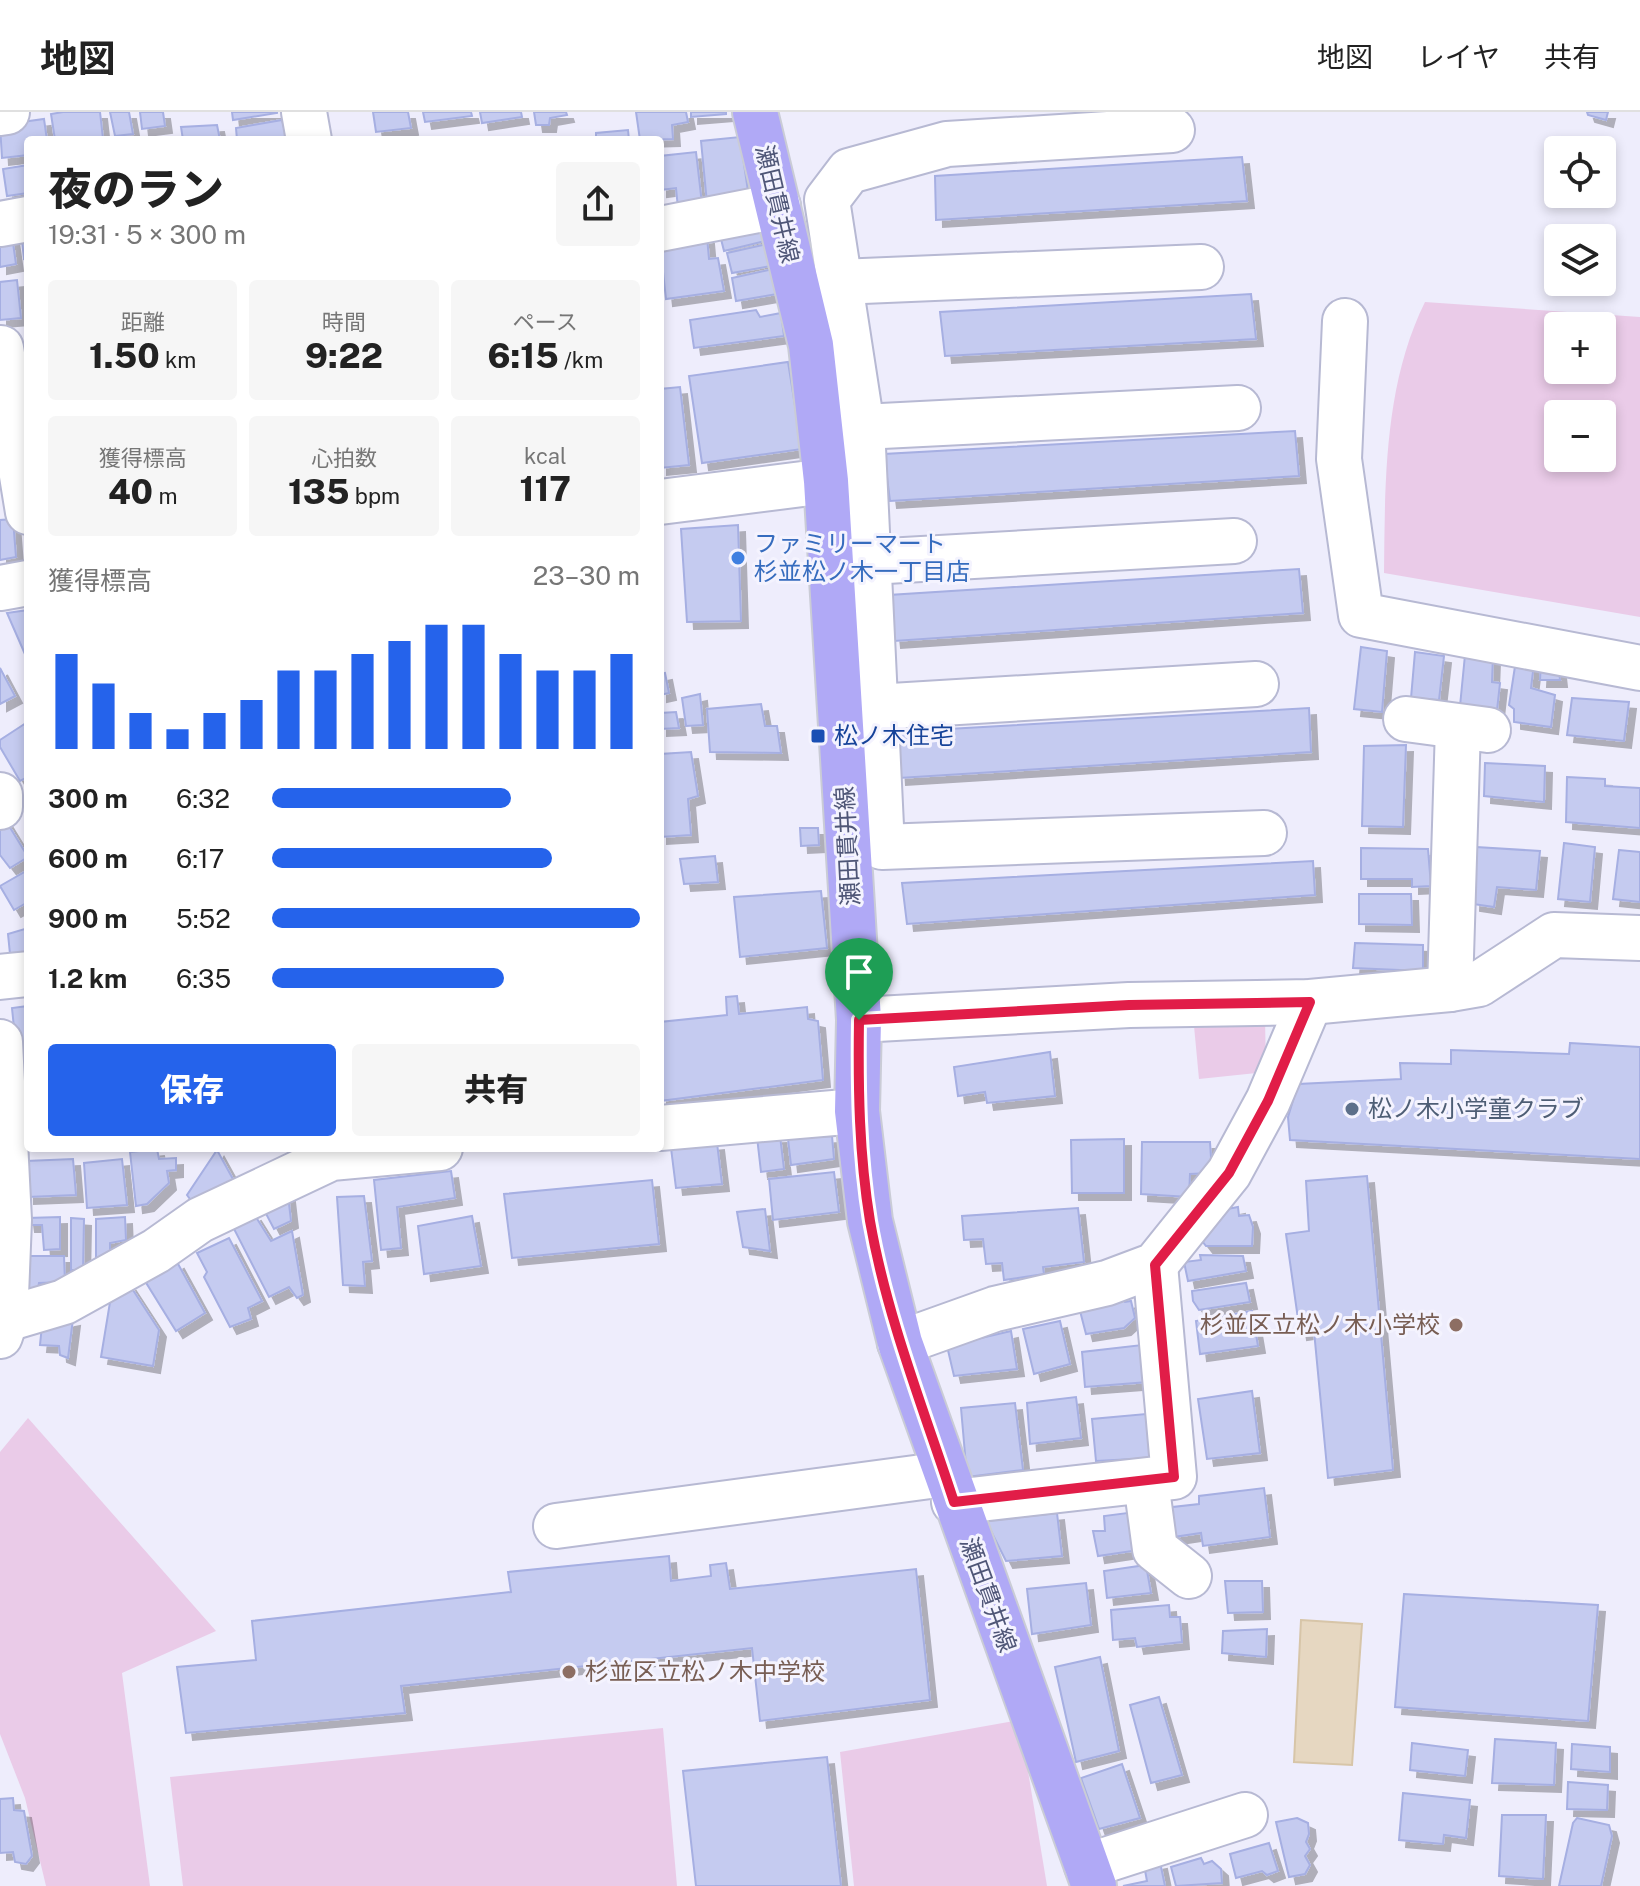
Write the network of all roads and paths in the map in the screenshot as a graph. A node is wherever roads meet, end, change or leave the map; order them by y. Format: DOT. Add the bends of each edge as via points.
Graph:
graph roads {
  1 [pos="7,112"];
  2 [pos="304,112"];
  3 [pos="755,112"];
  4 [pos="0,113"];
  5 [pos="1172,130"];
  6 [pos="308,136"];
  7 [pos="778,206"];
  8 [pos="24,220"];
  9 [pos="0,224"];
  10 [pos="664,228"];
  11 [pos="1201,267"];
  12 [pos="794,273"];
  13 [pos="838,275"];
  14 [pos="1345,321"];
  15 [pos="10,346"];
  16 [pos="1238,408"];
  17 [pos="862,427"];
  18 [pos="24,475"];
  19 [pos="826,481"];
  20 [pos="664,501"];
  21 [pos="1234,541"];
  22 [pos="869,562"];
  23 [pos="24,584"];
  24 [pos="0,588"];
  25 [pos="1640,668"];
  26 [pos="1256,684"];
  27 [pos="875,707"];
  28 [pos="1406,719"];
  29 [pos="0,795"];
  30 [pos="0,807"];
  31 [pos="1264,833"];
  32 [pos="1640,938"];
  33 [pos="24,974"];
  34 [pos="0,977"];
  35 [pos="1450,989"];
  36 [pos="1310,1002"];
  37 [pos="859,1020"];
  38 [pos="10,1054"];
  39 [pos="857,1111"];
  40 [pos="664,1128"];
  41 [pos="17,1138"];
  42 [pos="351,1152"];
  43 [pos="329,1153"];
  44 [pos="1155,1265"];
  45 [pos="2,1326"];
  46 [pos="900,1343"];
  47 [pos="1146,1482"];
  48 [pos="949,1488"];
  49 [pos="556,1526"];
  50 [pos="1189,1576"];
  51 [pos="1245,1815"];
  52 [pos="1090,1876"];
  1 -- 4 [label="street"];
  2 -- 6 [label="street"];
  3 -- 7 [label="main road, 瀬田貫井線"];
  5 -- 13 [label="street" via="947,144 849,171 827,200"];
  7 -- 10 [label="street"];
  7 -- 12 [label="main road, 瀬田貫井線"];
  8 -- 9 [label="street"];
  11 -- 13 [label="street"];
  12 -- 13 [label="street"];
  12 -- 19 [label="main road, 瀬田貫井線" via="811,345"];
  13 -- 17 [label="street"];
  14 -- 25 [label="street" via="1339,459 1361,615"];
  15 -- 18 [label="street"];
  16 -- 17 [label="street"];
  17 -- 22 [label="street"];
  19 -- 20 [label="street"];
  19 -- 37 [label="main road, 瀬田貫井線"];
  21 -- 22 [label="street"];
  22 -- 27 [label="street"];
  23 -- 24 [label="street"];
  26 -- 27 [label="street"];
  27 -- 31 [label="street" via="882,847"];
  28 -- 35 [label="street" via="1473,728"];
  29 -- 30 [label="street"];
  32 -- 35 [label="street" via="1554,935 1479,984"];
  33 -- 34 [label="street"];
  35 -- 36 [label="street"];
  36 -- 37 [label="street" via="1129,1005"];
  36 -- 44 [label="street" via="1268,1101 1229,1173"];
  37 -- 39 [label="main road, 瀬田貫井線"];
  38 -- 41 [label="street"];
  39 -- 40 [label="street"];
  39 -- 46 [label="main road, 瀬田貫井線" via="870,1221"];
  41 -- 45 [label="street"];
  42 -- 43 [label="street"];
  43 -- 45 [label="street" via="200,1220 64,1302"];
  44 -- 46 [label="street" via="1107,1283 995,1309"];
  44 -- 47 [label="street" via="1174,1477"];
  46 -- 48 [label="main road, 瀬田貫井線"];
  47 -- 48 [label="street"];
  47 -- 50 [label="street" via="1155,1549"];
  48 -- 49 [label="street"];
  48 -- 52 [label="main road, 瀬田貫井線"];
  51 -- 52 [label="street"];
}
